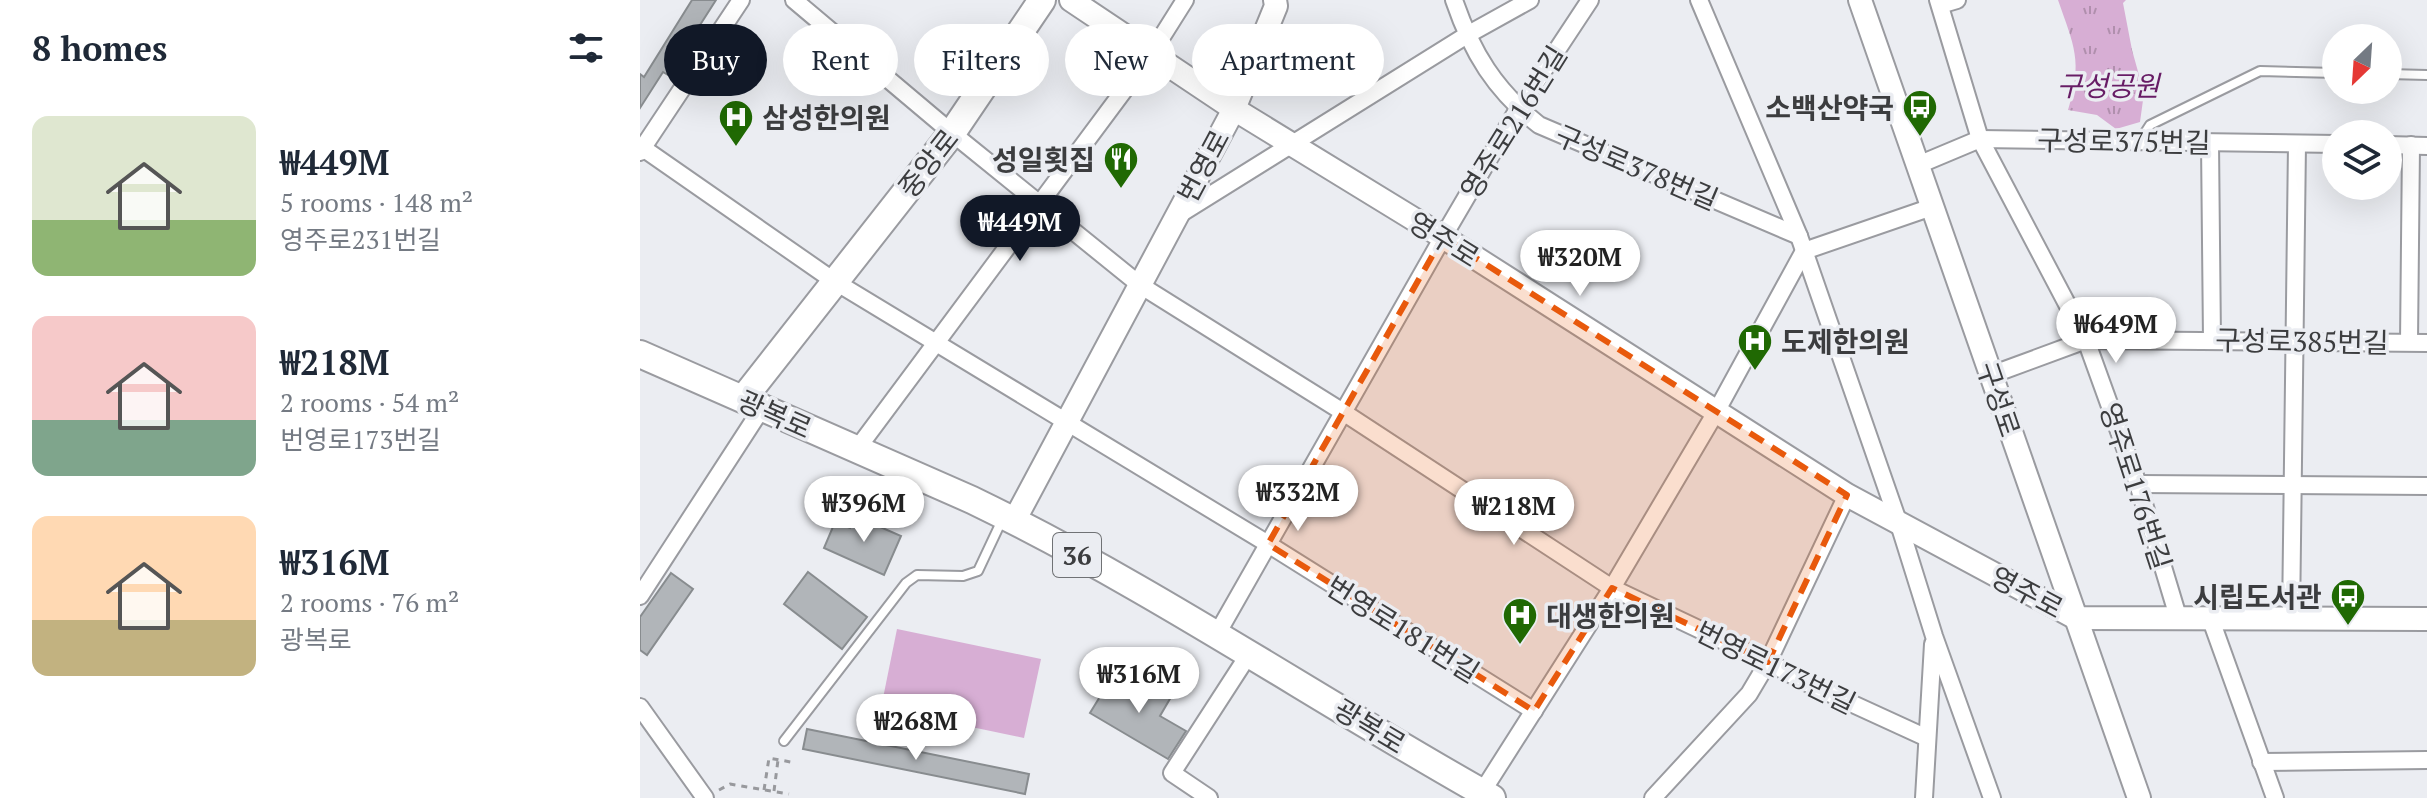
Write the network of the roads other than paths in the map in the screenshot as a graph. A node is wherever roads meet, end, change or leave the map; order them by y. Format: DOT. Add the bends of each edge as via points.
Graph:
graph roads {
  1 [pos="741,0"];
  2 [pos="794,0"];
  3 [pos="1042,0"];
  4 [pos="1071,0"];
  5 [pos="1185,0"];
  6 [pos="1275,0"];
  7 [pos="1454,0"];
  8 [pos="1530,0"];
  9 [pos="1590,0"];
  10 [pos="1699,0"];
  11 [pos="1860,0"];
  12 [pos="1957,0"];
  13 [pos="1939,2"];
  14 [pos="1107,24"];
  15 [pos="1170,24"];
  16 [pos="1467,35"];
  17 [pos="1176,71"];
  18 [pos="2322,73"];
  19 [pos="2402,74"];
  20 [pos="2427,75"];
  21 [pos="1120,96"];
  22 [pos="1234,109"];
  23 [pos="1518,109"];
  24 [pos="952,133"];
  25 [pos="1980,139"];
  26 [pos="2139,142"];
  27 [pos="2210,143"];
  28 [pos="2297,144"];
  29 [pos="2322,144"];
  30 [pos="1292,145"];
  31 [pos="2419,146"];
  32 [pos="641,148"];
  33 [pos="1918,165"];
  34 [pos="1040,203"];
  35 [pos="1932,207"];
  36 [pos="1177,216"];
  37 [pos="1443,237"];
  38 [pos="1802,244"];
  39 [pos="834,281"];
  40 [pos="1140,285"];
  41 [pos="2086,340"];
  42 [pos="2212,340"];
  43 [pos="2294,340"];
  44 [pos="2409,342"];
  45 [pos="936,343"];
  46 [pos="2427,343"];
  47 [pos="641,356"];
  48 [pos="1991,375"];
  49 [pos="752,404"];
  50 [pos="1343,412"];
  51 [pos="1716,412"];
  52 [pos="1067,421"];
  53 [pos="857,449"];
  54 [pos="2138,484"];
  55 [pos="2291,484"];
  56 [pos="2427,486"];
  57 [pos="1847,495"];
  58 [pos="1009,518"];
  59 [pos="1899,524"];
  60 [pos="1268,544"];
  61 [pos="1612,588"];
  62 [pos="640,596"];
  63 [pos="2076,618"];
  64 [pos="2427,619"];
  65 [pos="2179,620"];
  66 [pos="2211,620"];
  67 [pos="2291,620"];
  68 [pos="1217,634"];
  69 [pos="1934,636"];
  70 [pos="1249,654"];
  71 [pos="1768,662"];
  72 [pos="640,707"];
  73 [pos="1534,711"];
  74 [pos="1927,738"];
  75 [pos="784,741"];
  76 [pos="2427,760"];
  77 [pos="2261,762"];
  78 [pos="1487,795"];
  79 [pos="705,798"];
  80 [pos="1209,798"];
  81 [pos="1653,798"];
  82 [pos="1924,798"];
  83 [pos="1992,798"];
  84 [pos="2139,798"];
  85 [pos="2275,798"];
  1 -- 32 [label="street"];
  2 -- 24 [label="street"];
  3 -- 24 [label="main road, 중앙로"];
  4 -- 14 [label="street, 영주로"];
  5 -- 15 [label="street"];
  6 -- 22 [label="street, 번영로"];
  7 -- 16 [label="street, 구성로378번길"];
  8 -- 16 [label="street"];
  9 -- 23 [label="street, 영주로216번길"];
  10 -- 38 [label="street"];
  11 -- 33 [label="street, 구성로"];
  12 -- 13 [label="street"];
  13 -- 25 [label="street, 영주로176번길"];
  16 -- 23 [label="street, 구성로378번길" via="1494,82"];
  16 -- 30 [label="street"];
  17 -- 22 [label="street, 영주로"];
  18 -- 26 [label="lane" via="2260,71 2150,125"];
  19 -- 20 [label="lane"];
  21 -- 34 [label="street"];
  22 -- 30 [label="street, 영주로"];
  22 -- 36 [label="street, 번영로"];
  23 -- 37 [label="street, 영주로216번길"];
  23 -- 38 [label="street, 구성로378번길" via="1539,125"];
  24 -- 34 [label="street"];
  24 -- 39 [label="main road, 중앙로"];
  25 -- 26 [label="street, 구성로375번길"];
  25 -- 33 [label="street, 구성로375번길"];
  25 -- 41 [label="street, 영주로176번길"];
  26 -- 27 [label="street, 구성로375번길"];
  27 -- 28 [label="street, 구성로375번길"];
  27 -- 42 [label="street"];
  28 -- 29 [label="street, 구성로375번길"];
  28 -- 43 [label="street"];
  30 -- 36 [label="street"];
  30 -- 37 [label="street, 영주로"];
  31 -- 44 [label="street"];
  32 -- 39 [label="street"];
  33 -- 35 [label="street, 구성로"];
  34 -- 40 [label="street"];
  34 -- 45 [label="street"];
  35 -- 38 [label="street"];
  35 -- 48 [label="street, 구성로"];
  36 -- 40 [label="street, 번영로"];
  37 -- 50 [label="street, 영주로216번길"];
  37 -- 51 [label="street, 영주로"];
  38 -- 51 [label="street"];
  38 -- 59 [label="street"];
  39 -- 45 [label="street"];
  39 -- 49 [label="main road, 중앙로"];
  40 -- 50 [label="street, 번영로173번길"];
  40 -- 52 [label="street, 번영로"];
  41 -- 42 [label="street, 구성로385번길"];
  41 -- 48 [label="street, 구성로385번길"];
  41 -- 54 [label="street, 영주로176번길"];
  42 -- 43 [label="street, 구성로385번길"];
  43 -- 44 [label="street, 구성로385번길"];
  43 -- 55 [label="street"];
  44 -- 46 [label="street, 구성로385번길"];
  45 -- 52 [label="street"];
  45 -- 53 [label="street"];
  47 -- 49 [label="main road, 광복로 / 36"];
  48 -- 63 [label="street, 구성로"];
  49 -- 53 [label="main road, 광복로 / 36"];
  49 -- 62 [label="street"];
  50 -- 60 [label="street, 영주로216번길"];
  50 -- 61 [label="street, 번영로173번길"];
  51 -- 57 [label="street, 영주로"];
  51 -- 61 [label="street"];
  52 -- 58 [label="street, 번영로"];
  52 -- 60 [label="street, 번영로181번길"];
  53 -- 58 [label="main road, 광복로 / 36"];
  54 -- 55 [label="street"];
  54 -- 65 [label="street, 영주로176번길"];
  55 -- 56 [label="street"];
  55 -- 67 [label="street"];
  57 -- 59 [label="street, 영주로"];
  57 -- 71 [label="street"];
  58 -- 68 [label="main road, 광복로 / 36"];
  58 -- 75 [label="lane" via="978,571 963,576 917,575 906,583"];
  59 -- 63 [label="street, 영주로"];
  59 -- 69 [label="street"];
  60 -- 68 [label="street, 영주로216번길"];
  60 -- 73 [label="street, 번영로181번길"];
  61 -- 71 [label="street, 번영로173번길"];
  61 -- 73 [label="street"];
  63 -- 65 [label="street, 영주로"];
  63 -- 84 [label="street, 구성로"];
  64 -- 67 [label="street, 영주로"];
  65 -- 66 [label="street, 영주로"];
  66 -- 67 [label="street, 영주로"];
  66 -- 77 [label="street"];
  68 -- 70 [label="main road, 광복로 / 36"];
  69 -- 74 [label="street"];
  69 -- 83 [label="street"];
  70 -- 78 [label="main road, 광복로 / 36"];
  70 -- 80 [label="street" via="1172,773"];
  71 -- 74 [label="street, 번영로173번길"];
  71 -- 81 [label="street" via="1749,694"];
  72 -- 79 [label="street"];
  73 -- 78 [label="street"];
  74 -- 82 [label="street"];
  76 -- 77 [label="street"];
  77 -- 85 [label="street"];
}
